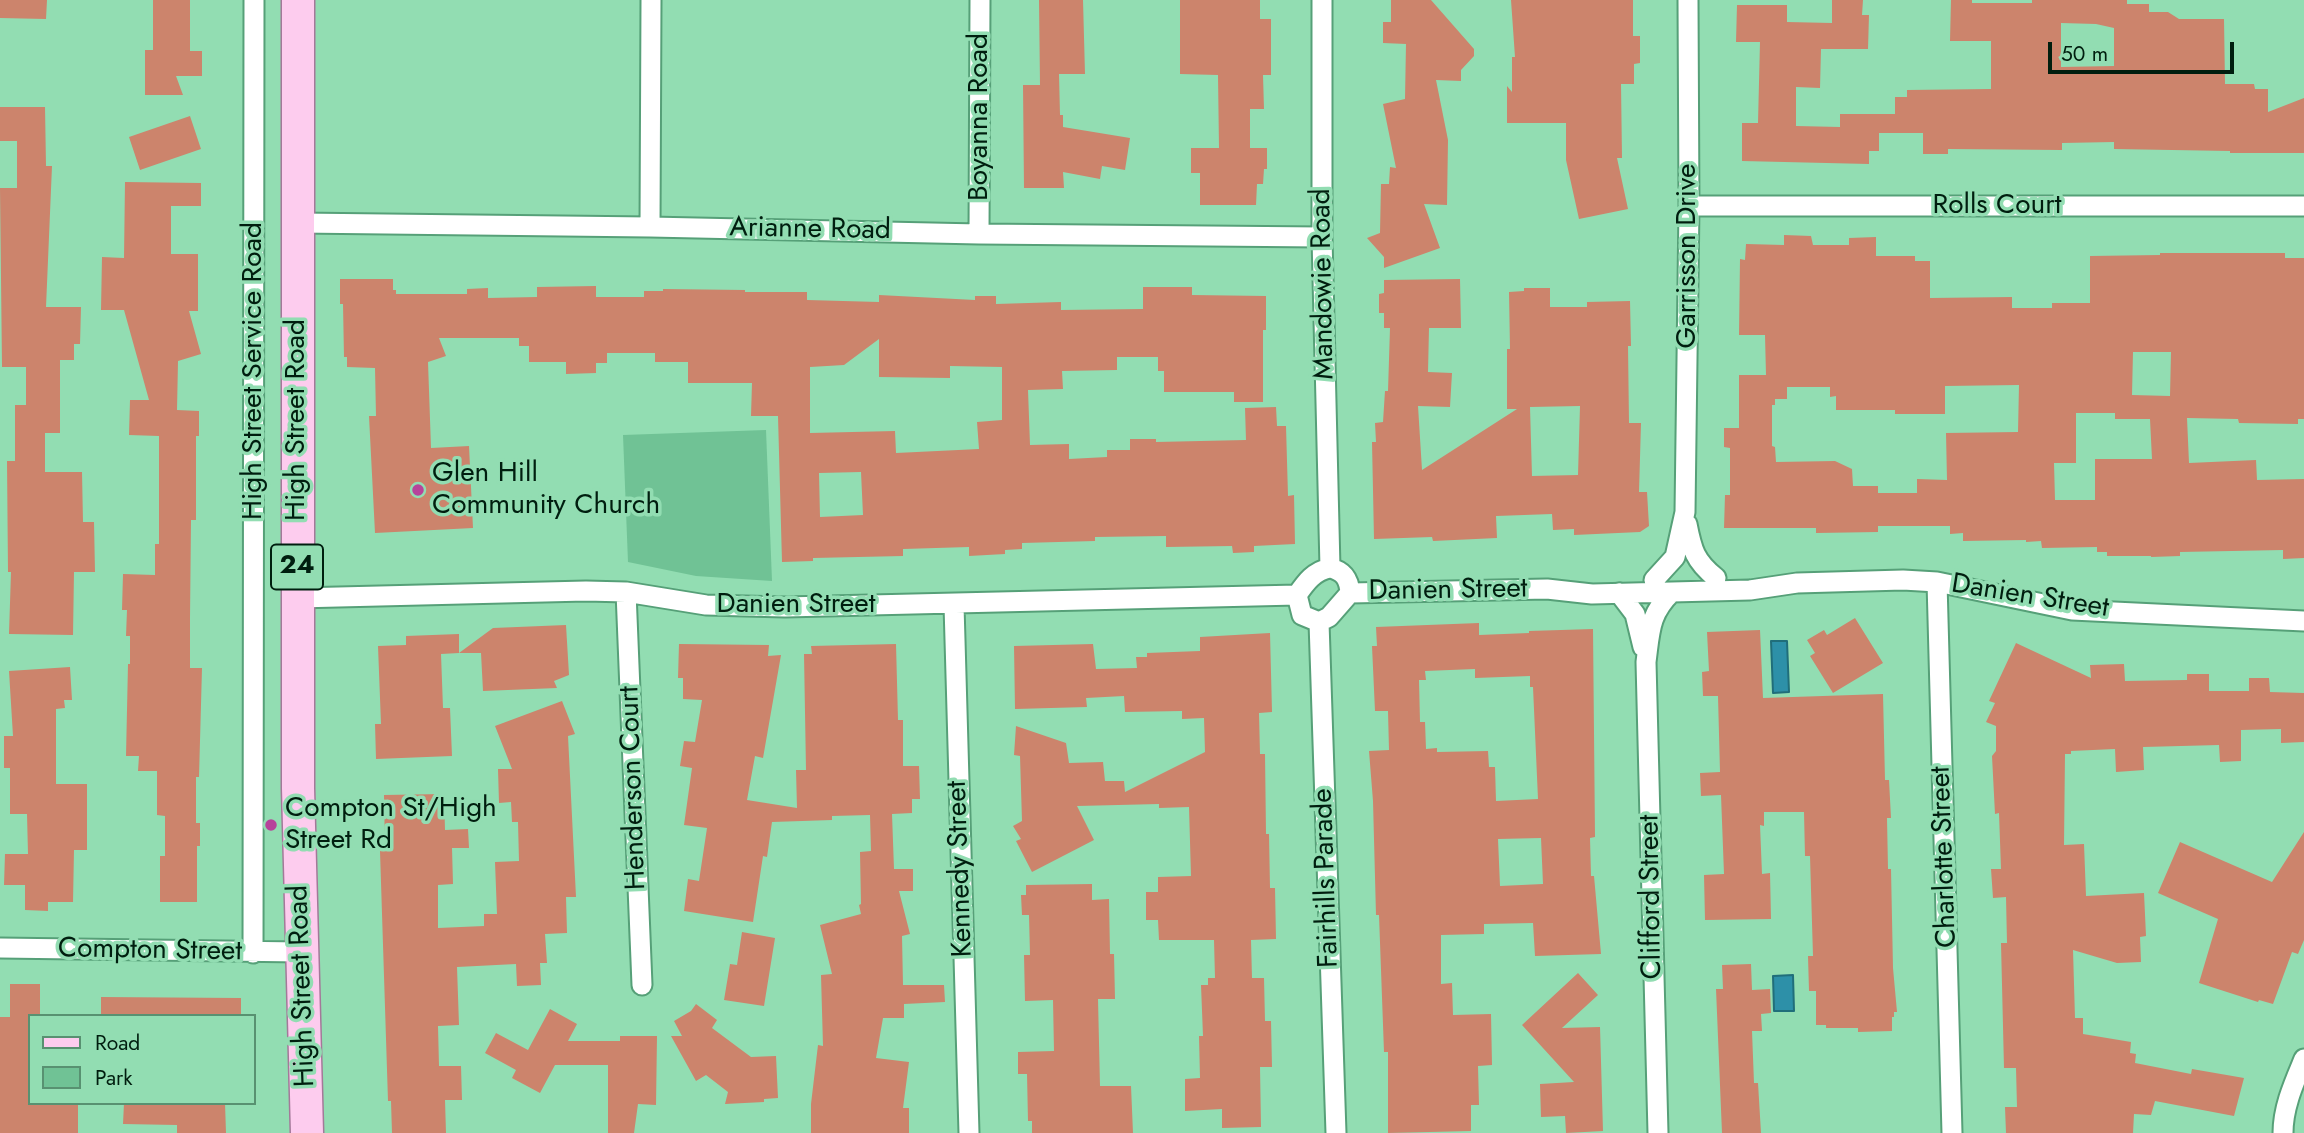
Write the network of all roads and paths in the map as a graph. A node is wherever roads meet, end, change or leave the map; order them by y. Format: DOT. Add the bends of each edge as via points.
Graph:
graph roads {
  1 [pos="254,0"];
  2 [pos="299,0"];
  3 [pos="651,0"];
  4 [pos="980,0"];
  5 [pos="1322,0"];
  6 [pos="1688,0"];
  7 [pos="1689,206"];
  8 [pos="2304,206"];
  9 [pos="298,223"];
  10 [pos="650,226"];
  11 [pos="979,234"];
  12 [pos="1322,237"];
  13 [pos="1685,512"];
  14 [pos="1330,568"];
  15 [pos="1717,578"];
  16 [pos="1654,580"];
  17 [pos="1937,582"];
  18 [pos="1797,583"];
  19 [pos="1547,589"];
  20 [pos="626,592"];
  21 [pos="1672,592"];
  22 [pos="1350,593"];
  23 [pos="1619,593"];
  24 [pos="1297,595"];
  25 [pos="296,598"];
  26 [pos="954,605"];
  27 [pos="2304,621"];
  28 [pos="1319,622"];
  29 [pos="1646,662"];
  30 [pos="0,948"];
  31 [pos="301,952"];
  32 [pos="253,953"];
  33 [pos="642,985"];
  34 [pos="2304,1059"];
  35 [pos="307,1133"];
  36 [pos="969,1133"];
  37 [pos="1336,1133"];
  38 [pos="1658,1133"];
  39 [pos="1952,1133"];
  40 [pos="2283,1133"];
  1 -- 32 [label="street, High Street Service Road"];
  2 -- 9 [label="main road, High Street Road / 24"];
  3 -- 10 [label="street"];
  4 -- 11 [label="street, Boyanna Road"];
  5 -- 12 [label="street, Mandowie Road"];
  6 -- 7 [label="street, Garrisson Drive"];
  7 -- 8 [label="street, Rolls Court"];
  7 -- 13 [label="street, Garrisson Drive"];
  9 -- 10 [label="street, Arianne Road"];
  9 -- 25 [label="main road, High Street Road / 24"];
  10 -- 11 [label="street, Arianne Road"];
  11 -- 12 [label="street, Arianne Road"];
  12 -- 14 [label="street, Mandowie Road"];
  13 -- 15 [label="street, Garrisson Drive" via="1693,553"];
  13 -- 16 [label="street, Garrisson Drive" via="1675,557"];
  14 -- 22 [label="street" via="1346,576"];
  14 -- 24 [label="street" via="1310,578"];
  15 -- 16 [label="street, Danien Street"];
  15 -- 18 [label="street, Danien Street"];
  16 -- 19 [label="street, Danien Street" via="1574,583"];
  17 -- 18 [label="street, Danien Street"];
  17 -- 27 [label="street, Danien Street" via="2072,610"];
  17 -- 39 [label="street, Charlotte Street"];
  18 -- 21 [label="street, Danien Street" via="1750,590"];
  19 -- 22 [label="street, Danien Street"];
  19 -- 23 [label="street, Danien Street"];
  20 -- 25 [label="street, Danien Street"];
  20 -- 26 [label="street, Danien Street" via="706,605"];
  20 -- 33 [label="street, Henderson Court"];
  21 -- 23 [label="street, Danien Street"];
  21 -- 29 [label="street, Clifford Street" via="1652,618"];
  22 -- 28 [label="street"];
  23 -- 29 [label="street, Clifford Street" via="1636,617"];
  24 -- 26 [label="street, Danien Street"];
  24 -- 28 [label="street" via="1302,615"];
  25 -- 31 [label="main road, High Street Road / 24"];
  26 -- 36 [label="street, Kennedy Street"];
  28 -- 37 [label="street, Fairhills Parade"];
  29 -- 38 [label="street, Clifford Street"];
  30 -- 32 [label="street, Compton Street"];
  31 -- 32 [label="street, Compton Street"];
  31 -- 35 [label="main road, High Street Road / 24"];
  34 -- 40 [label="street" via="2291,1090"];
}
